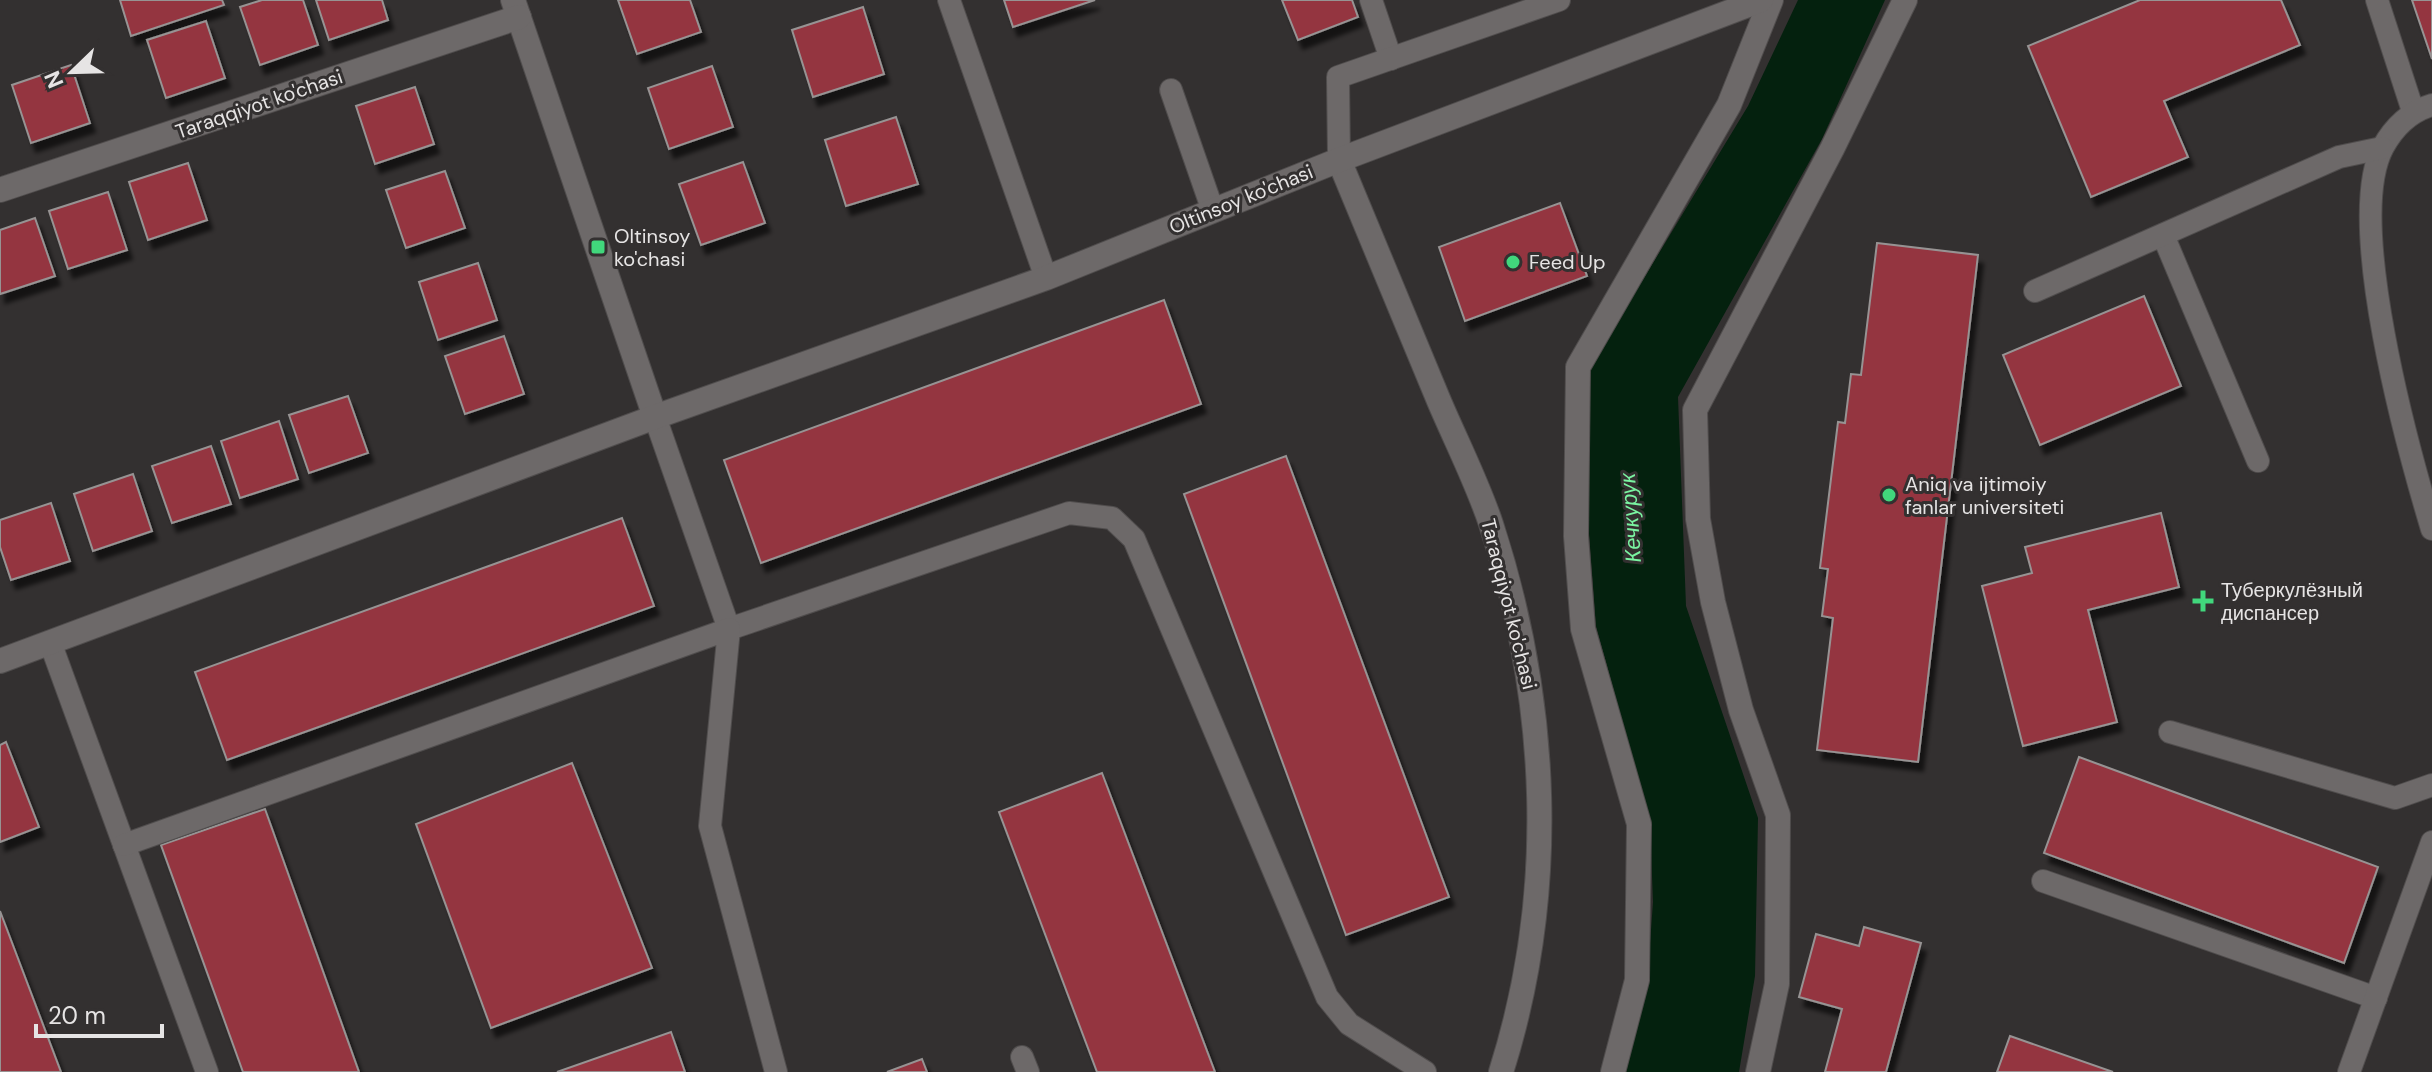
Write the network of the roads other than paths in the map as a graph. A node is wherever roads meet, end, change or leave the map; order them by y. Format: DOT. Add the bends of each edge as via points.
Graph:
graph roads {
  1 [pos="949,0"];
  2 [pos="1371,0"];
  3 [pos="1559,0"];
  4 [pos="1761,0"];
  5 [pos="1771,0"];
  6 [pos="1905,0"];
  7 [pos="2377,0"];
  8 [pos="516,8"];
  9 [pos="1391,59"];
  10 [pos="1171,90"];
  11 [pos="2422,108"];
  12 [pos="2382,148"];
  13 [pos="1339,160"];
  14 [pos="0,190"];
  15 [pos="1213,211"];
  16 [pos="2163,235"];
  17 [pos="1046,278"];
  18 [pos="2035,291"];
  19 [pos="655,417"];
  20 [pos="2258,461"];
  21 [pos="2432,529"];
  22 [pos="729,629"];
  23 [pos="50,642"];
  24 [pos="0,661"];
  25 [pos="2170,732"];
  26 [pos="2432,785"];
  27 [pos="2432,842"];
  28 [pos="124,845"];
  29 [pos="2043,881"];
  30 [pos="2376,998"];
  31 [pos="207,1072"];
  32 [pos="776,1072"];
  33 [pos="1425,1072"];
  34 [pos="1501,1072"];
  35 [pos="1613,1072"];
  36 [pos="1758,1072"];
  37 [pos="2349,1072"];
  1 -- 17 [label="lane"];
  2 -- 9 [label="lane"];
  3 -- 9 [label="lane"];
  4 -- 13 [label="street, Oltinsoy ko'chasi"];
  5 -- 35 [label="street" via="1729,105 1578,367 1576,536 1583,629 1639,824 1637,980"];
  6 -- 36 [label="street" via="1695,410 1698,519 1713,602 1741,710 1778,815 1777,984"];
  7 -- 11 [label="lane"];
  8 -- 14 [label="street, Taraqqiyot ko'chasi"];
  8 -- 19 [label="street, Taraqqiyot ko'chasi"];
  9 -- 13 [label="lane" via="1338,77"];
  10 -- 15 [label="lane"];
  11 -- 12 [label="lane"];
  12 -- 16 [label="lane" via="2339,157"];
  12 -- 21 [label="lane" via="2370,205 2382,335"];
  13 -- 15 [label="street, Oltinsoy ko'chasi"];
  13 -- 34 [label="street, Taraqqiyot ko'chasi" via="1490,522 1530,683 1541,784 1537,882 1524,975"];
  15 -- 17 [label="street, Oltinsoy ko'chasi"];
  16 -- 18 [label="lane"];
  16 -- 20 [label="lane"];
  17 -- 19 [label="street, Oltinsoy ko'chasi"];
  19 -- 22 [label="lane"];
  19 -- 23 [label="street, Oltinsoy ko'chasi"];
  22 -- 28 [label="lane"];
  22 -- 32 [label="lane" via="710,826"];
  22 -- 33 [label="lane" via="1069,513 1112,518 1134,539 1327,997 1349,1024"];
  23 -- 24 [label="street, Oltinsoy ko'chasi"];
  23 -- 28 [label="lane"];
  25 -- 26 [label="lane" via="2395,798"];
  27 -- 30 [label="lane"];
  28 -- 31 [label="lane"];
  29 -- 30 [label="lane"];
  30 -- 37 [label="lane"];
}
